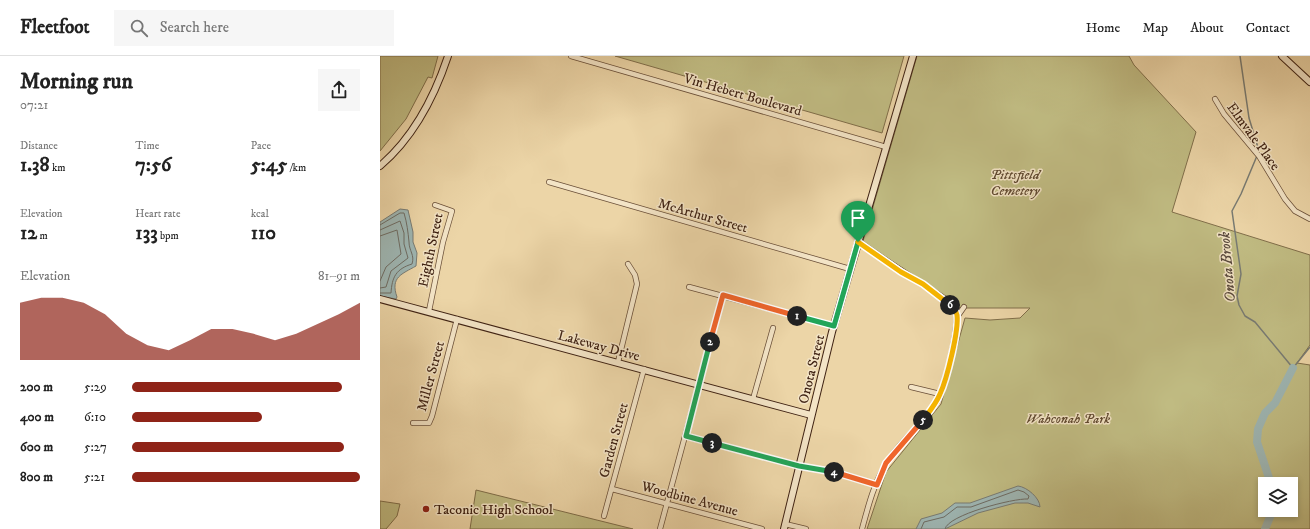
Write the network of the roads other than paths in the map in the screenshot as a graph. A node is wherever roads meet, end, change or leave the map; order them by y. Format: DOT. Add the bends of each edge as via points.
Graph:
graph roads {
  1 [pos="448,56"];
  2 [pos="571,56"];
  3 [pos="912,56"];
  4 [pos="1282,56"];
  5 [pos="1310,82"];
  6 [pos="1215,99"];
  7 [pos="886,147"];
  8 [pos="380,166"];
  9 [pos="550,182"];
  10 [pos="435,205"];
  11 [pos="1310,219"];
  12 [pos="858,242"];
  13 [pos="628,264"];
  14 [pos="850,269"];
  15 [pos="689,287"];
  16 [pos="723,295"];
  17 [pos="380,299"];
  18 [pos="964,307"];
  19 [pos="429,311"];
  20 [pos="957,317"];
  21 [pos="457,319"];
  22 [pos="834,326"];
  23 [pos="773,328"];
  24 [pos="618,362"];
  25 [pos="644,370"];
  26 [pos="699,384"];
  27 [pos="911,387"];
  28 [pos="940,394"];
  29 [pos="753,399"];
  30 [pos="811,415"];
  31 [pos="413,423"];
  32 [pos="686,436"];
  33 [pos="799,466"];
  34 [pos="877,485"];
  35 [pos="612,489"];
  36 [pos="667,503"];
  37 [pos="604,516"];
  38 [pos="785,527"];
  39 [pos="660,529"];
  40 [pos="762,529"];
  41 [pos="806,529"];
  42 [pos="862,529"];
  1 -- 8 [label="street" via="439,84 426,110 407,138"];
  2 -- 7 [label="street, Vin Hebert Boulevard"];
  3 -- 7 [label="street, Onota Street"];
  4 -- 5 [label="street"];
  6 -- 11 [label="street, Elmvale Place" via="1258,155 1286,201 1295,211"];
  7 -- 12 [label="street, Onota Street"];
  9 -- 14 [label="street, McArthur Street"];
  10 -- 19 [label="street, Eighth Street" via="452,211"];
  12 -- 14 [label="street, Onota Street"];
  12 -- 20 [label="street" via="944,298 954,308"];
  13 -- 24 [label="street" via="637,284"];
  14 -- 22 [label="street, Onota Street"];
  15 -- 16 [label="street"];
  16 -- 22 [label="street"];
  16 -- 26 [label="street"];
  17 -- 19 [label="street, Lakeway Drive"];
  18 -- 20 [label="street"];
  19 -- 21 [label="street, Lakeway Drive"];
  20 -- 28 [label="street"];
  21 -- 24 [label="street, Lakeway Drive"];
  21 -- 31 [label="street, Miller Street" via="432,416 429,423"];
  22 -- 30 [label="street, Onota Street"];
  23 -- 29 [label="street"];
  24 -- 25 [label="street, Lakeway Drive"];
  25 -- 26 [label="street, Lakeway Drive"];
  25 -- 35 [label="street, Garden Street"];
  26 -- 29 [label="street, Lakeway Drive"];
  26 -- 32 [label="street"];
  27 -- 28 [label="street"];
  28 -- 34 [label="street" via="935,405 886,463"];
  29 -- 30 [label="street, Lakeway Drive"];
  30 -- 33 [label="street, Onota Street"];
  32 -- 33 [label="street"];
  32 -- 36 [label="street"];
  33 -- 34 [label="street" via="835,472"];
  33 -- 38 [label="street, Onota Street"];
  34 -- 42 [label="street"];
  35 -- 36 [label="street, Woodbine Avenue"];
  35 -- 37 [label="street, Garden Street"];
  36 -- 39 [label="street"];
  36 -- 40 [label="street, Woodbine Avenue"];
  38 -- 41 [label="street"];
}
